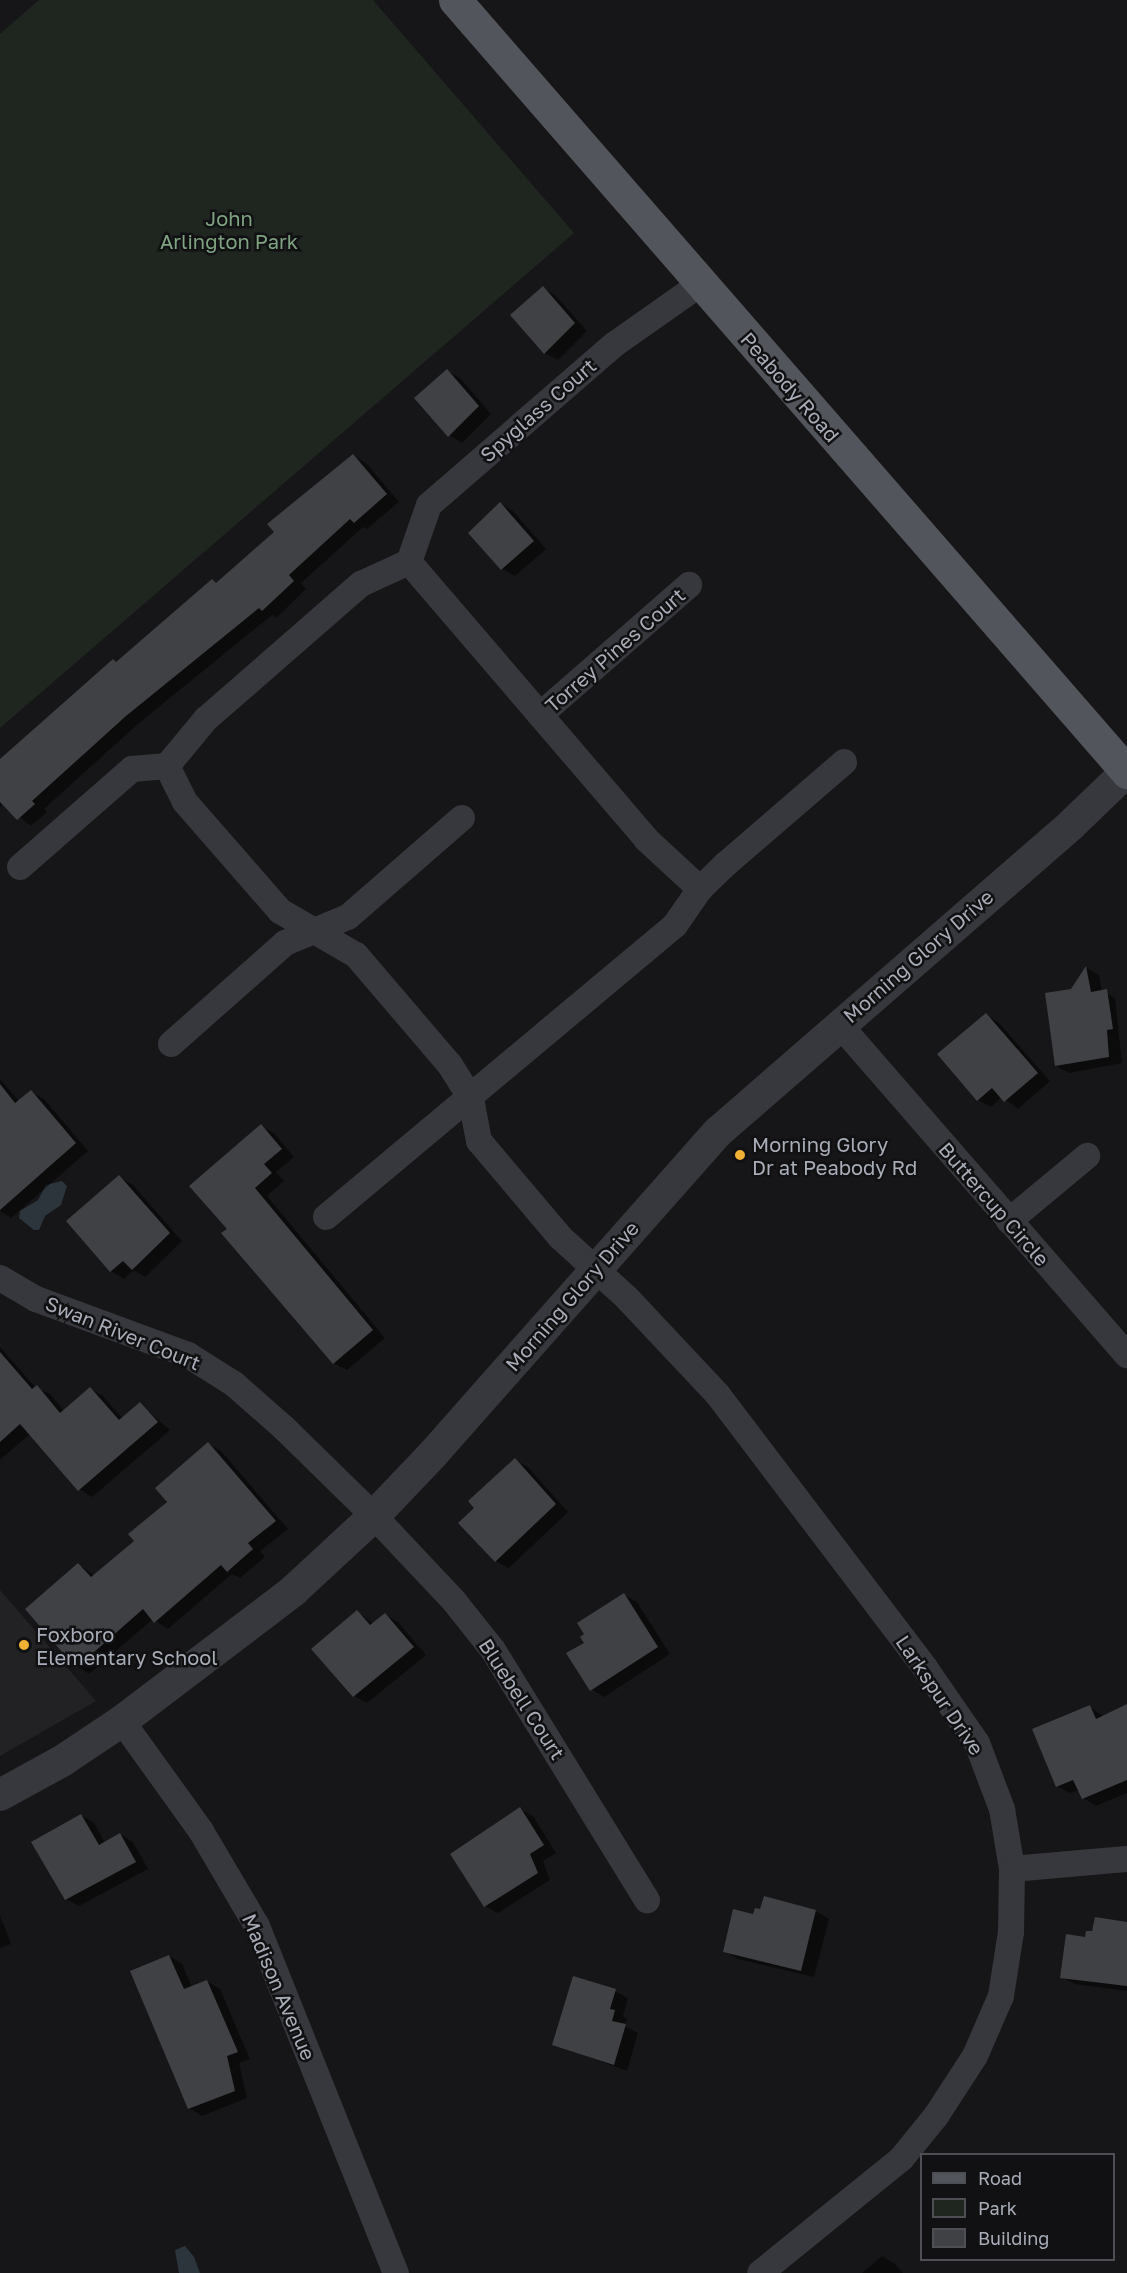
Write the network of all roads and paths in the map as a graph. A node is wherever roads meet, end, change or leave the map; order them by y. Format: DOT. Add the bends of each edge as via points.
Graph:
graph roads {
  1 [pos="455,0"];
  2 [pos="700,284"];
  3 [pos="409,562"];
  4 [pos="689,585"];
  5 [pos="540,715"];
  6 [pos="844,762"];
  7 [pos="167,766"];
  8 [pos="1127,772"];
  9 [pos="462,818"];
  10 [pos="20,867"];
  11 [pos="700,889"];
  12 [pos="315,930"];
  13 [pos="839,1024"];
  14 [pos="171,1044"];
  15 [pos="471,1099"];
  16 [pos="1087,1156"];
  17 [pos="326,1217"];
  18 [pos="1009,1221"];
  19 [pos="596,1269"];
  20 [pos="0,1278"];
  21 [pos="1127,1355"];
  22 [pos="374,1516"];
  23 [pos="122,1721"];
  24 [pos="0,1795"];
  25 [pos="1127,1859"];
  26 [pos="1012,1869"];
  27 [pos="647,1900"];
  28 [pos="396,2273"];
  29 [pos="760,2273"];
  1 -- 2 [label="main road, Peabody Road"];
  2 -- 3 [label="street, Spyglass Court" via="615,344 429,505"];
  2 -- 8 [label="main road, Peabody Road"];
  3 -- 5 [label="street"];
  3 -- 7 [label="street" via="361,584 206,719"];
  4 -- 5 [label="street, Torrey Pines Court"];
  5 -- 11 [label="street" via="646,839"];
  6 -- 11 [label="street"];
  7 -- 10 [label="street" via="132,769"];
  7 -- 12 [label="street" via="185,802 280,911"];
  8 -- 13 [label="street, Morning Glory Drive" via="1071,825"];
  9 -- 12 [label="street" via="348,917"];
  11 -- 15 [label="street" via="675,926"];
  12 -- 14 [label="street" via="285,943"];
  12 -- 15 [label="street" via="356,955 450,1065"];
  13 -- 18 [label="street, Buttercup Circle"];
  13 -- 19 [label="street, Morning Glory Drive" via="718,1132"];
  15 -- 17 [label="street"];
  15 -- 19 [label="street, Larkspur Drive" via="479,1141 560,1237"];
  16 -- 18 [label="street"];
  18 -- 21 [label="street, Buttercup Circle"];
  19 -- 22 [label="street, Morning Glory Drive"];
  19 -- 26 [label="street, Larkspur Drive" via="718,1395 925,1668 977,1743 1002,1809"];
  20 -- 22 [label="street, Swan River Court" via="36,1299 188,1355 234,1383"];
  22 -- 23 [label="street, Morning Glory Drive" via="227,1645"];
  22 -- 27 [label="street, Bluebell Court" via="454,1601 493,1650"];
  23 -- 24 [label="street, Morning Glory Drive" via="62,1761"];
  23 -- 28 [label="street, Madison Avenue" via="201,1831 257,1926"];
  25 -- 26 [label="street"];
  26 -- 29 [label="street, Larkspur Drive" via="1011,1932 1001,1996 975,2056 902,2159"];
}
